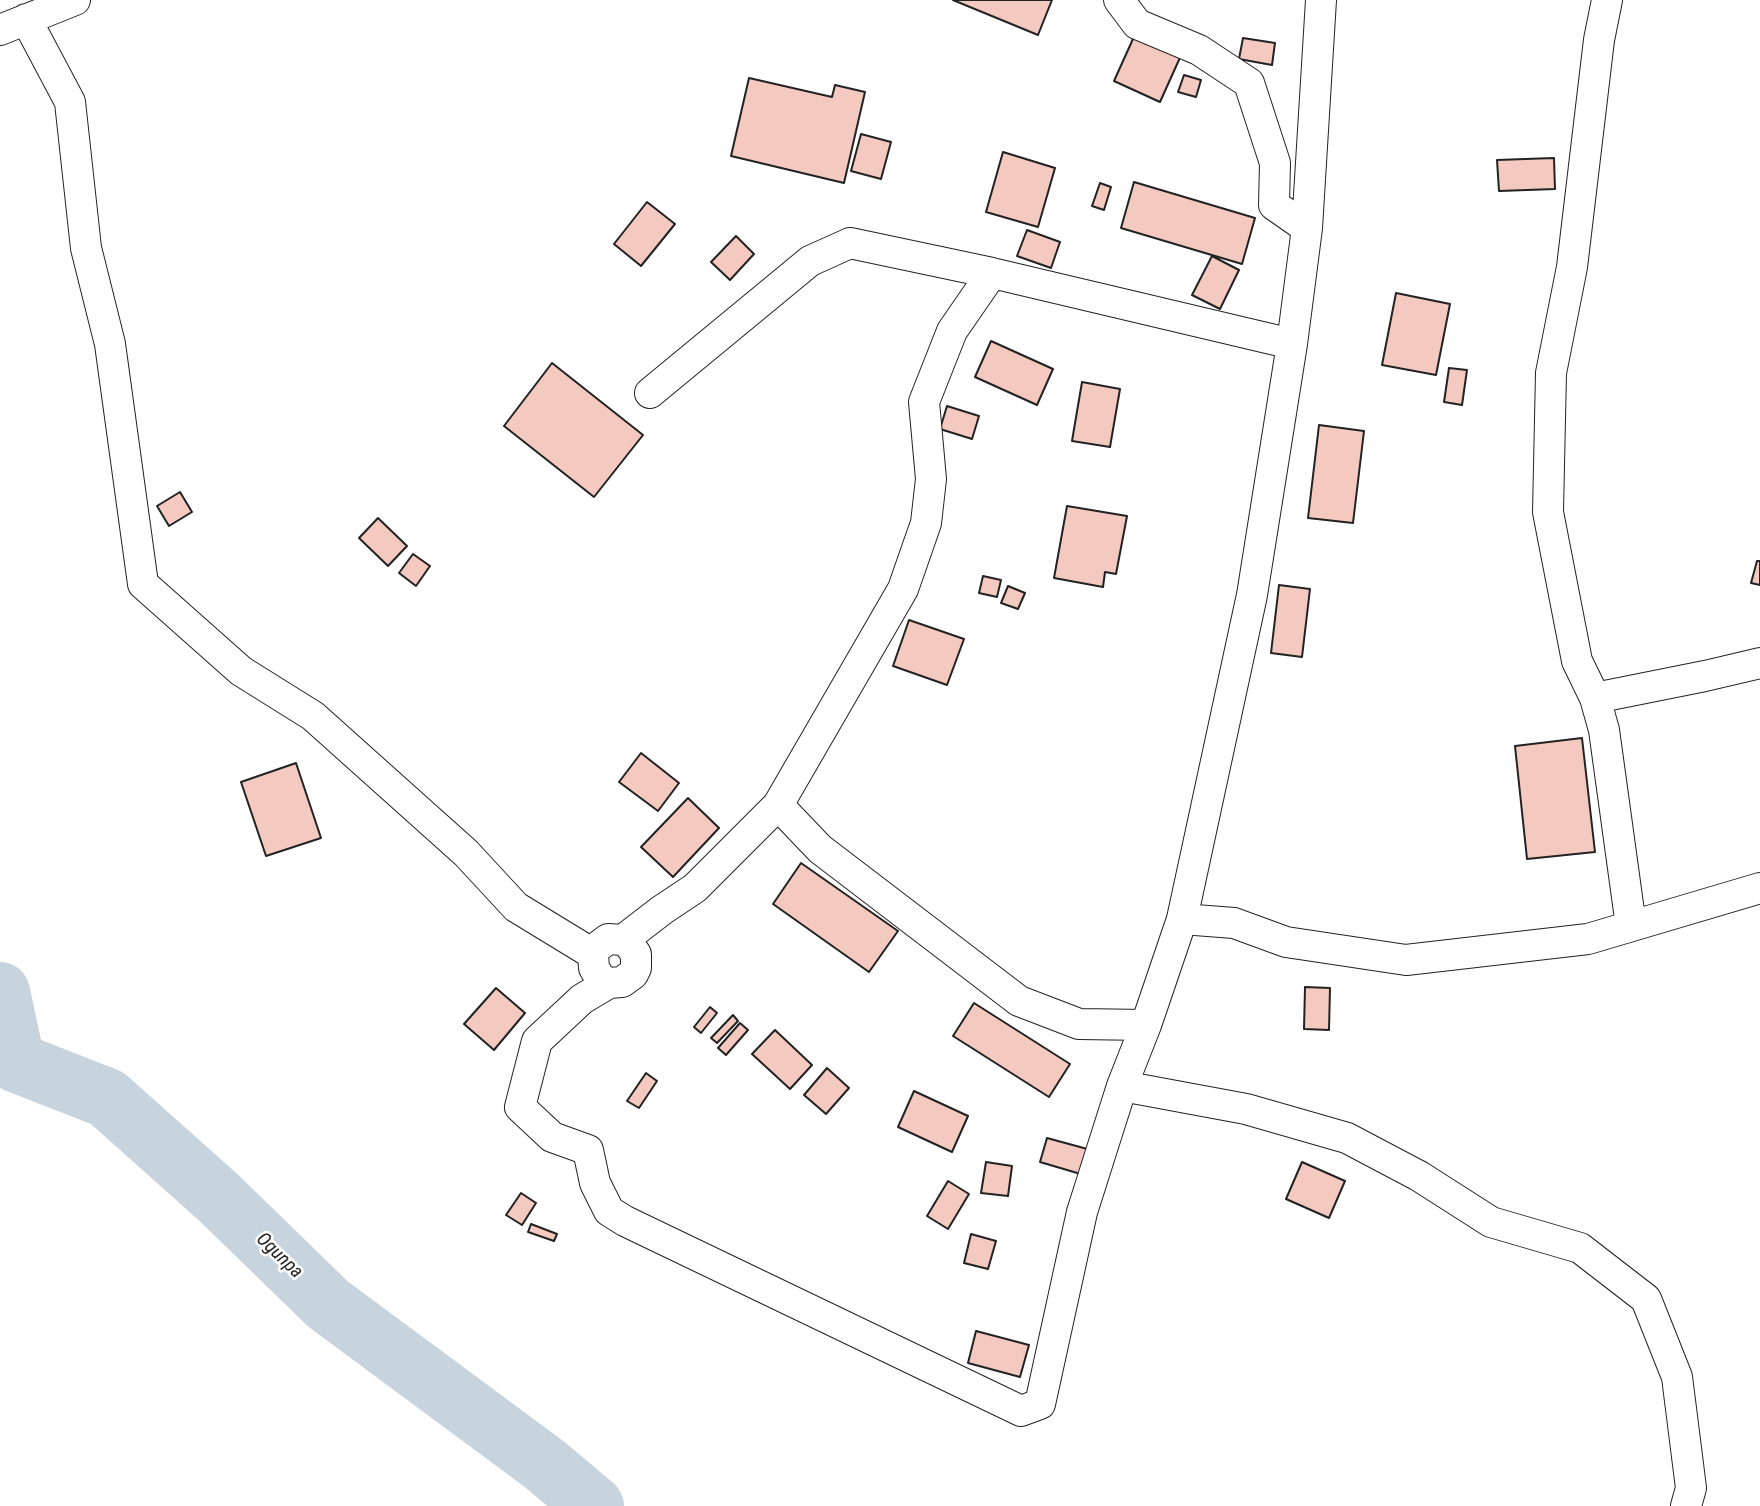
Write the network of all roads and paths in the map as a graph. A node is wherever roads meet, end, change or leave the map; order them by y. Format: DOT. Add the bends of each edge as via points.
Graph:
graph roads {
  1 [pos="75,0"];
  2 [pos="1119,0"];
  3 [pos="1321,0"];
  4 [pos="1607,0"];
  5 [pos="13,24"];
  6 [pos="1307,228"];
  7 [pos="992,273"];
  8 [pos="1292,344"];
  9 [pos="650,393"];
  10 [pos="1760,663"];
  11 [pos="1595,698"];
  12 [pos="778,805"];
  13 [pos="1760,888"];
  14 [pos="1182,919"];
  15 [pos="1631,926"];
  16 [pos="630,951"];
  17 [pos="599,968"];
  18 [pos="1146,1025"];
  19 [pos="1122,1086"];
  20 [pos="1686,1506"];
  1 -- 5 [label="street"];
  2 -- 6 [label="street" via="1137,24 1199,50 1249,83 1275,163 1274,205"];
  3 -- 6 [label="street"];
  4 -- 11 [label="street" via="1572,267 1551,373 1548,512 1577,661"];
  5 -- 17 [label="street" via="71,102 86,248 110,344 143,584 241,671 313,716 466,853 516,907"];
  6 -- 8 [label="street"];
  7 -- 8 [label="street"];
  7 -- 9 [label="street" via="850,243 810,261"];
  7 -- 12 [label="street" via="952,331 924,402 931,479 928,512 902,589"];
  8 -- 14 [label="street" via="1252,595"];
  10 -- 11 [label="street"];
  11 -- 15 [label="street" via="1604,730"];
  12 -- 16 [label="street" via="695,888 662,910"];
  12 -- 18 [label="street" via="820,849 1019,1001 1079,1024"];
  13 -- 15 [label="street"];
  14 -- 15 [label="street" via="1234,923 1286,942 1406,960 1588,939"];
  14 -- 18 [label="street"];
  16 -- 17 [label="street" via="608,939 596,947"];
  16 -- 17 [label="street" via="636,968 628,979 616,984"];
  17 -- 19 [label="street" via="582,999 537,1041 520,1107 552,1137 587,1150 595,1183 609,1211 1021,1411 1040,1404 1082,1212"];
  18 -- 19 [label="street"];
  19 -- 20 [label="street" via="1246,1109 1347,1139 1419,1176 1491,1222 1580,1248 1646,1299 1677,1377 1691,1488"];
}
